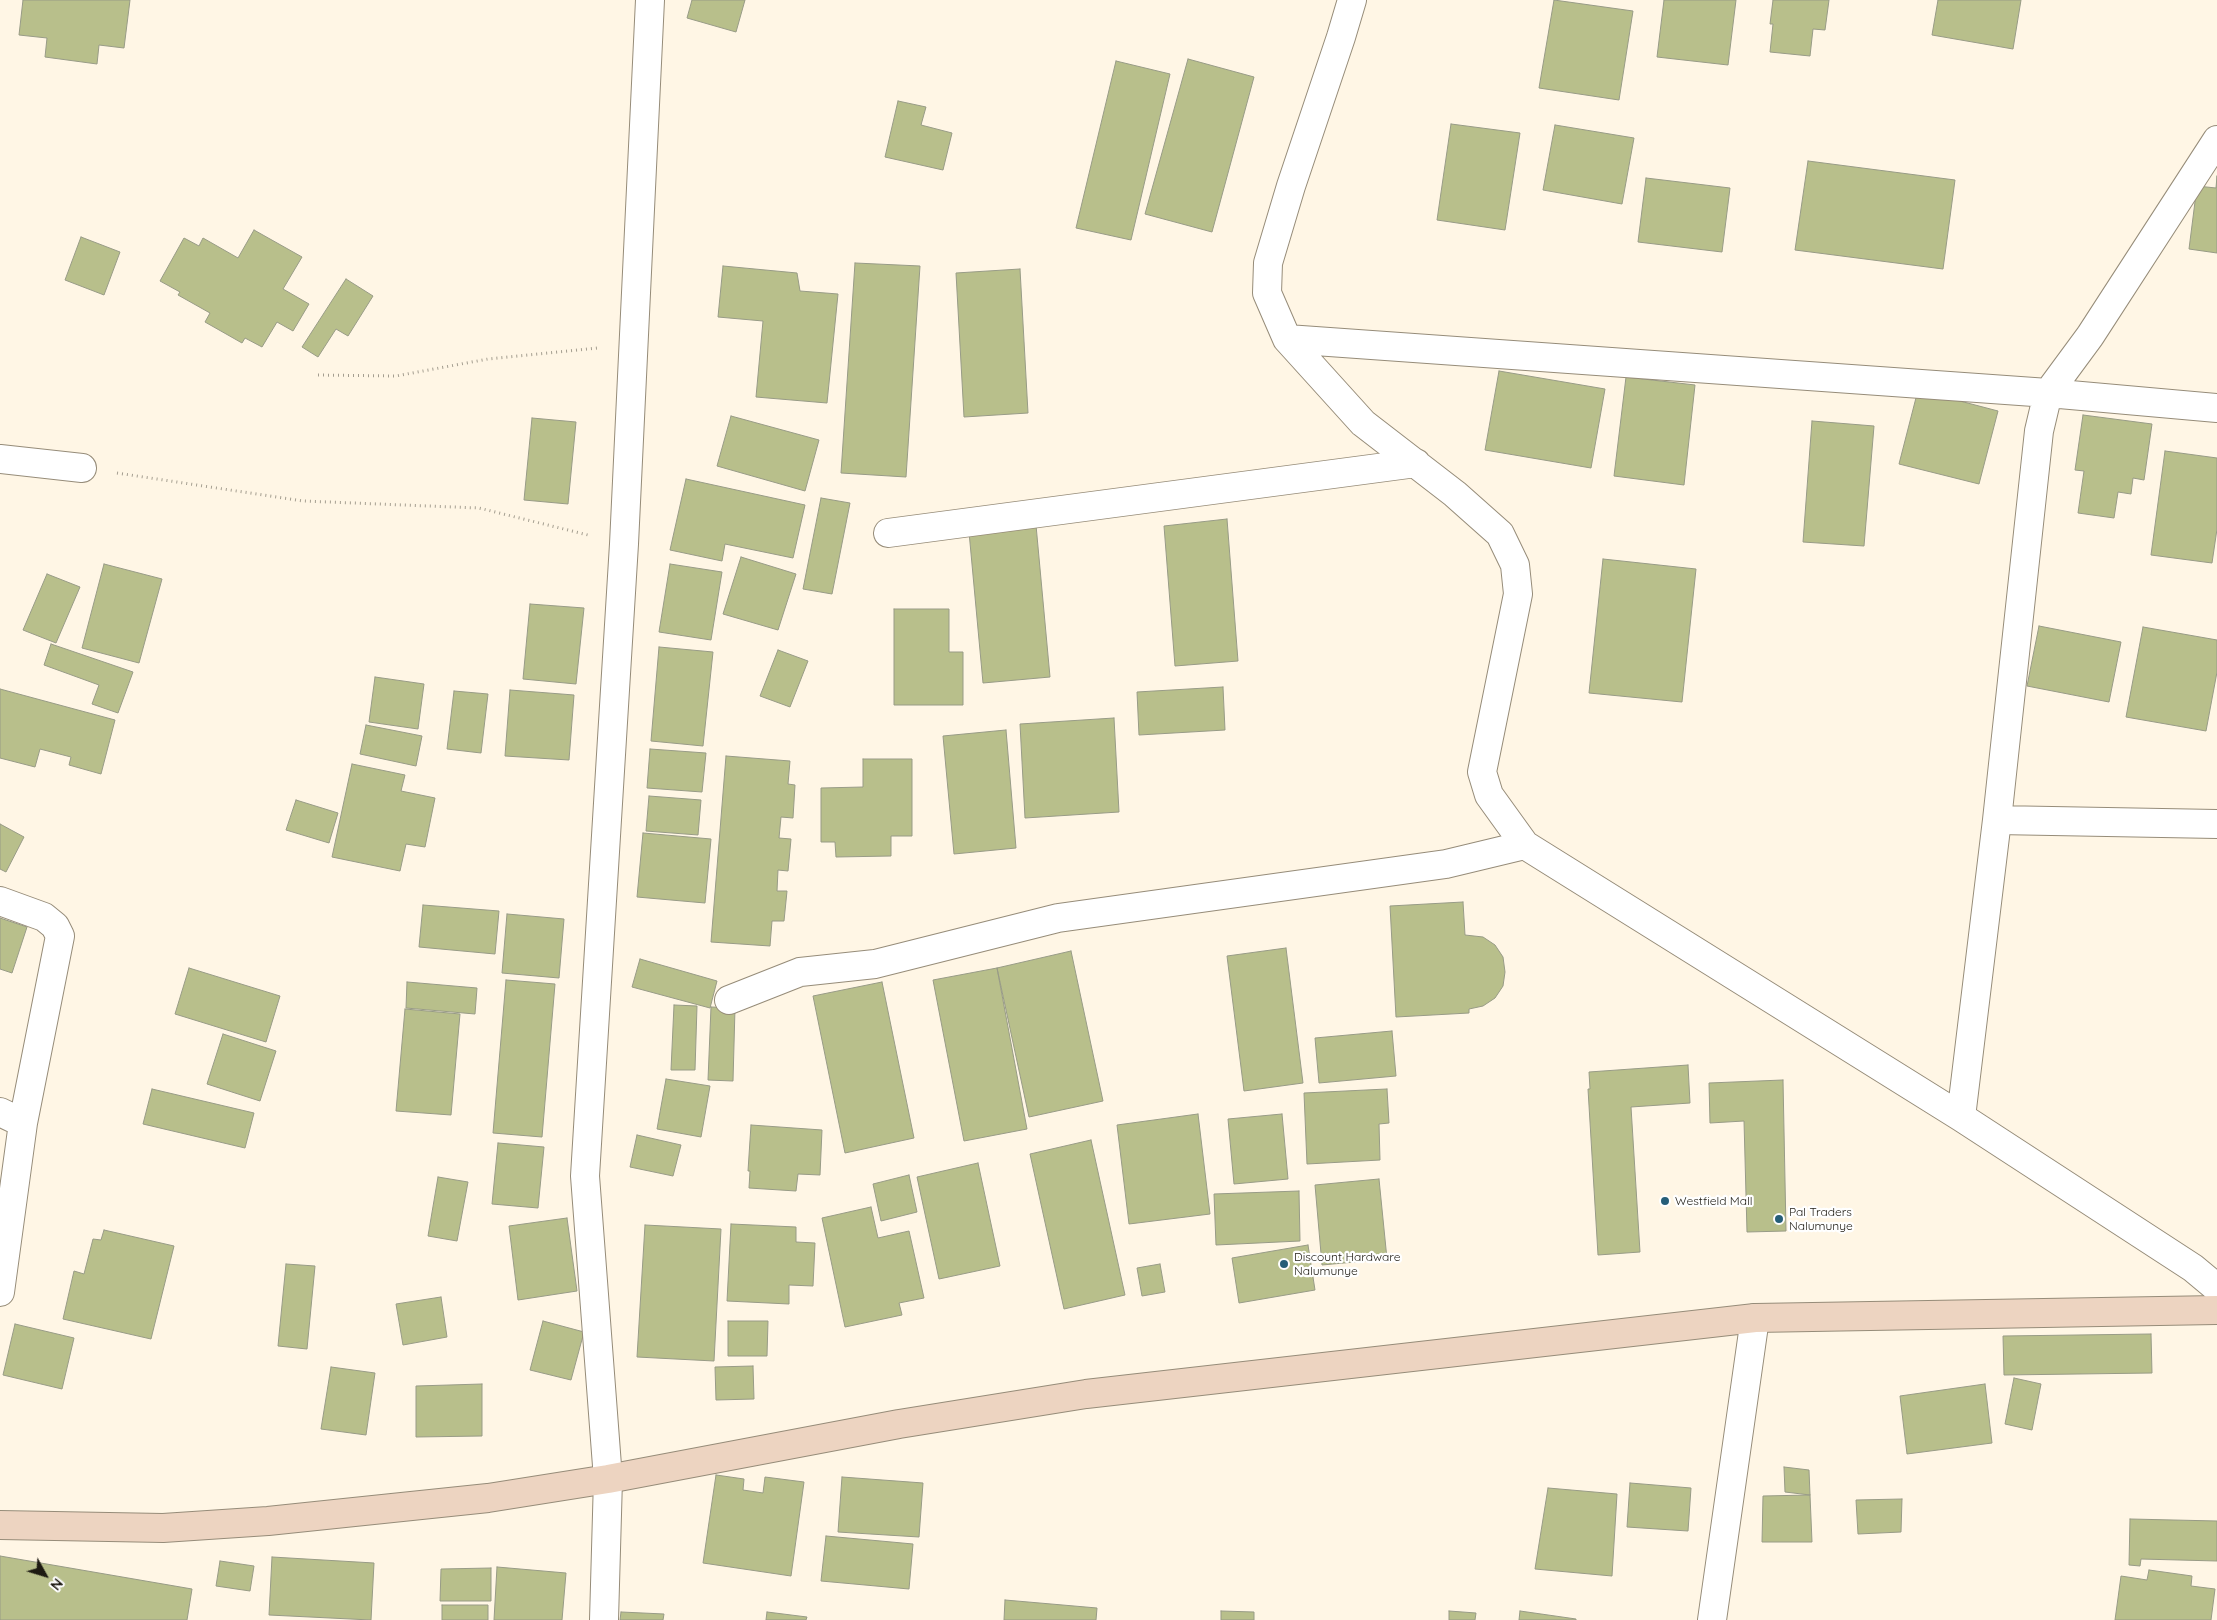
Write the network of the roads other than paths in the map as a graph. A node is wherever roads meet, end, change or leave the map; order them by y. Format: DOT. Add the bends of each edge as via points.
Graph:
graph roads {
  1 [pos="650,0"];
  2 [pos="1352,0"];
  3 [pos="2217,140"];
  4 [pos="1287,340"];
  5 [pos="2048,393"];
  6 [pos="2217,408"];
  7 [pos="0,459"];
  8 [pos="1416,464"];
  9 [pos="82,468"];
  10 [pos="888,533"];
  11 [pos="1997,820"];
  12 [pos="2217,824"];
  13 [pos="1524,845"];
  14 [pos="0,902"];
  15 [pos="729,1000"];
  16 [pos="12,1117"];
  17 [pos="1962,1117"];
  18 [pos="2217,1288"];
  19 [pos="0,1292"];
  20 [pos="2217,1310"];
  21 [pos="1755,1318"];
  22 [pos="608,1478"];
  23 [pos="0,1525"];
  24 [pos="604,1620"];
  25 [pos="1712,1620"];
  1 -- 22 [label="street" via="624,544 585,1176"];
  2 -- 4 [label="street" via="1268,263 1267,293"];
  3 -- 5 [label="street" via="2090,336"];
  4 -- 5 [label="street"];
  4 -- 8 [label="street" via="1363,423"];
  5 -- 6 [label="street"];
  5 -- 11 [label="street" via="2039,431"];
  7 -- 9 [label="street"];
  8 -- 10 [label="street"];
  8 -- 13 [label="street" via="1500,534 1515,564 1518,594 1482,772 1489,795"];
  11 -- 12 [label="street"];
  11 -- 17 [label="street"];
  13 -- 15 [label="street" via="1446,864 1058,918 875,964 800,972"];
  13 -- 17 [label="street"];
  14 -- 16 [label="street" via="44,917 56,926 60,936"];
  16 -- 19 [label="street"];
  17 -- 18 [label="street" via="2193,1268"];
  20 -- 21 [label="street"];
  21 -- 22 [label="street" via="1086,1394 899,1424"];
  21 -- 25 [label="street"];
  22 -- 23 [label="street" via="488,1498 268,1521 164,1528"];
  22 -- 24 [label="street"];
}
